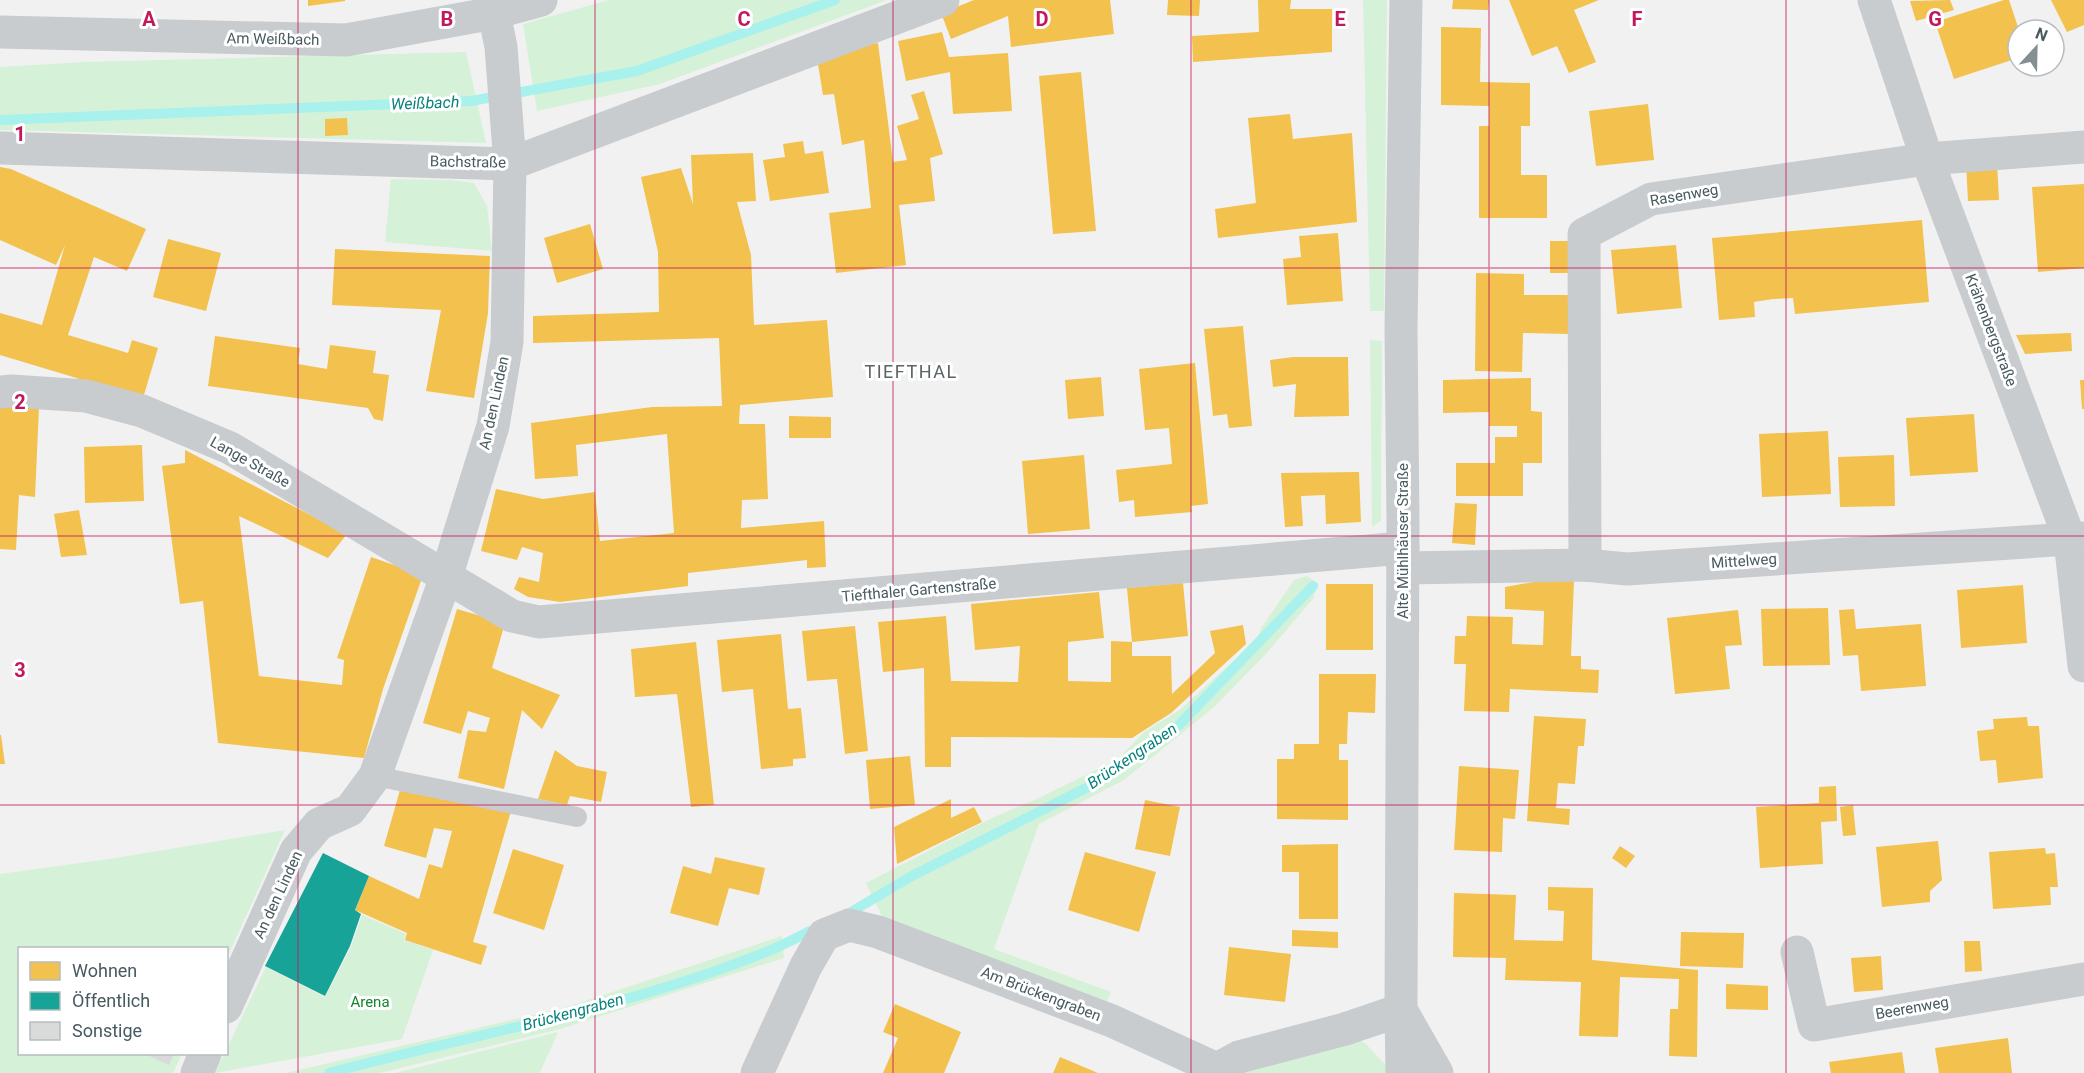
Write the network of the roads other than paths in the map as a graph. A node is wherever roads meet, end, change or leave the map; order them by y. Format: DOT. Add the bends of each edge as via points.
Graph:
graph roads {
  1 [pos="541,0"];
  2 [pos="943,0"];
  3 [pos="1406,0"];
  4 [pos="1874,0"];
  5 [pos="494,13"];
  6 [pos="0,32"];
  7 [pos="2084,147"];
  8 [pos="0,148"];
  9 [pos="1927,159"];
  10 [pos="510,164"];
  11 [pos="0,392"];
  12 [pos="2077,539"];
  13 [pos="1403,558"];
  14 [pos="1585,565"];
  15 [pos="446,578"];
  16 [pos="2084,666"];
  17 [pos="375,776"];
  18 [pos="577,817"];
  19 [pos="1797,952"];
  20 [pos="2084,979"];
  21 [pos="228,1003"];
  22 [pos="1401,1010"];
  23 [pos="204,1055"];
  24 [pos="1216,1071"];
  25 [pos="196,1073"];
  26 [pos="758,1073"];
  27 [pos="1402,1073"];
  28 [pos="1437,1073"];
  1 -- 5 [label="street, Am Weißbach"];
  2 -- 10 [label="street, Bachstraße"];
  3 -- 13 [label="street, Alte Mühlhäuser Straße" via="1401,329"];
  4 -- 9 [label="street, Krähenbergstraße"];
  5 -- 6 [label="street, Am Weißbach" via="346,40"];
  5 -- 10 [label="street, An den Linden" via="501,47"];
  7 -- 9 [label="street, Rasenweg"];
  8 -- 10 [label="street, Bachstraße"];
  9 -- 12 [label="street, Krähenbergstraße"];
  9 -- 14 [label="street, Rasenweg" via="1651,199 1584,234"];
  10 -- 15 [label="street, An den Linden" via="507,342 493,426"];
  11 -- 15 [label="street, Lange Straße" via="86,396 153,416 230,448"];
  12 -- 14 [label="street, Mittelweg" via="1627,568"];
  12 -- 16 [label="street, Krähenbergstraße"];
  13 -- 14 [label="street, Mittelweg"];
  13 -- 15 [label="street, Tiefthaler Gartenstraße" via="539,622 512,616"];
  13 -- 22 [label="street, Alte Mühlhäuser Straße"];
  15 -- 17 [label="street, An den Linden"];
  17 -- 18 [label="lane"];
  17 -- 21 [label="street, An den Linden" via="350,810 319,824 297,851"];
  19 -- 20 [label="street, Beerenweg" via="1814,1025"];
  22 -- 24 [label="street, Am Brückengraben" via="1239,1057"];
  22 -- 27 [label="street, Alte Mühlhäuser Straße"];
  22 -- 28 [label="street"];
  23 -- 25 [label="street"];
  24 -- 26 [label="street, Am Brückengraben" via="1113,1021 849,925 824,935"];
}
